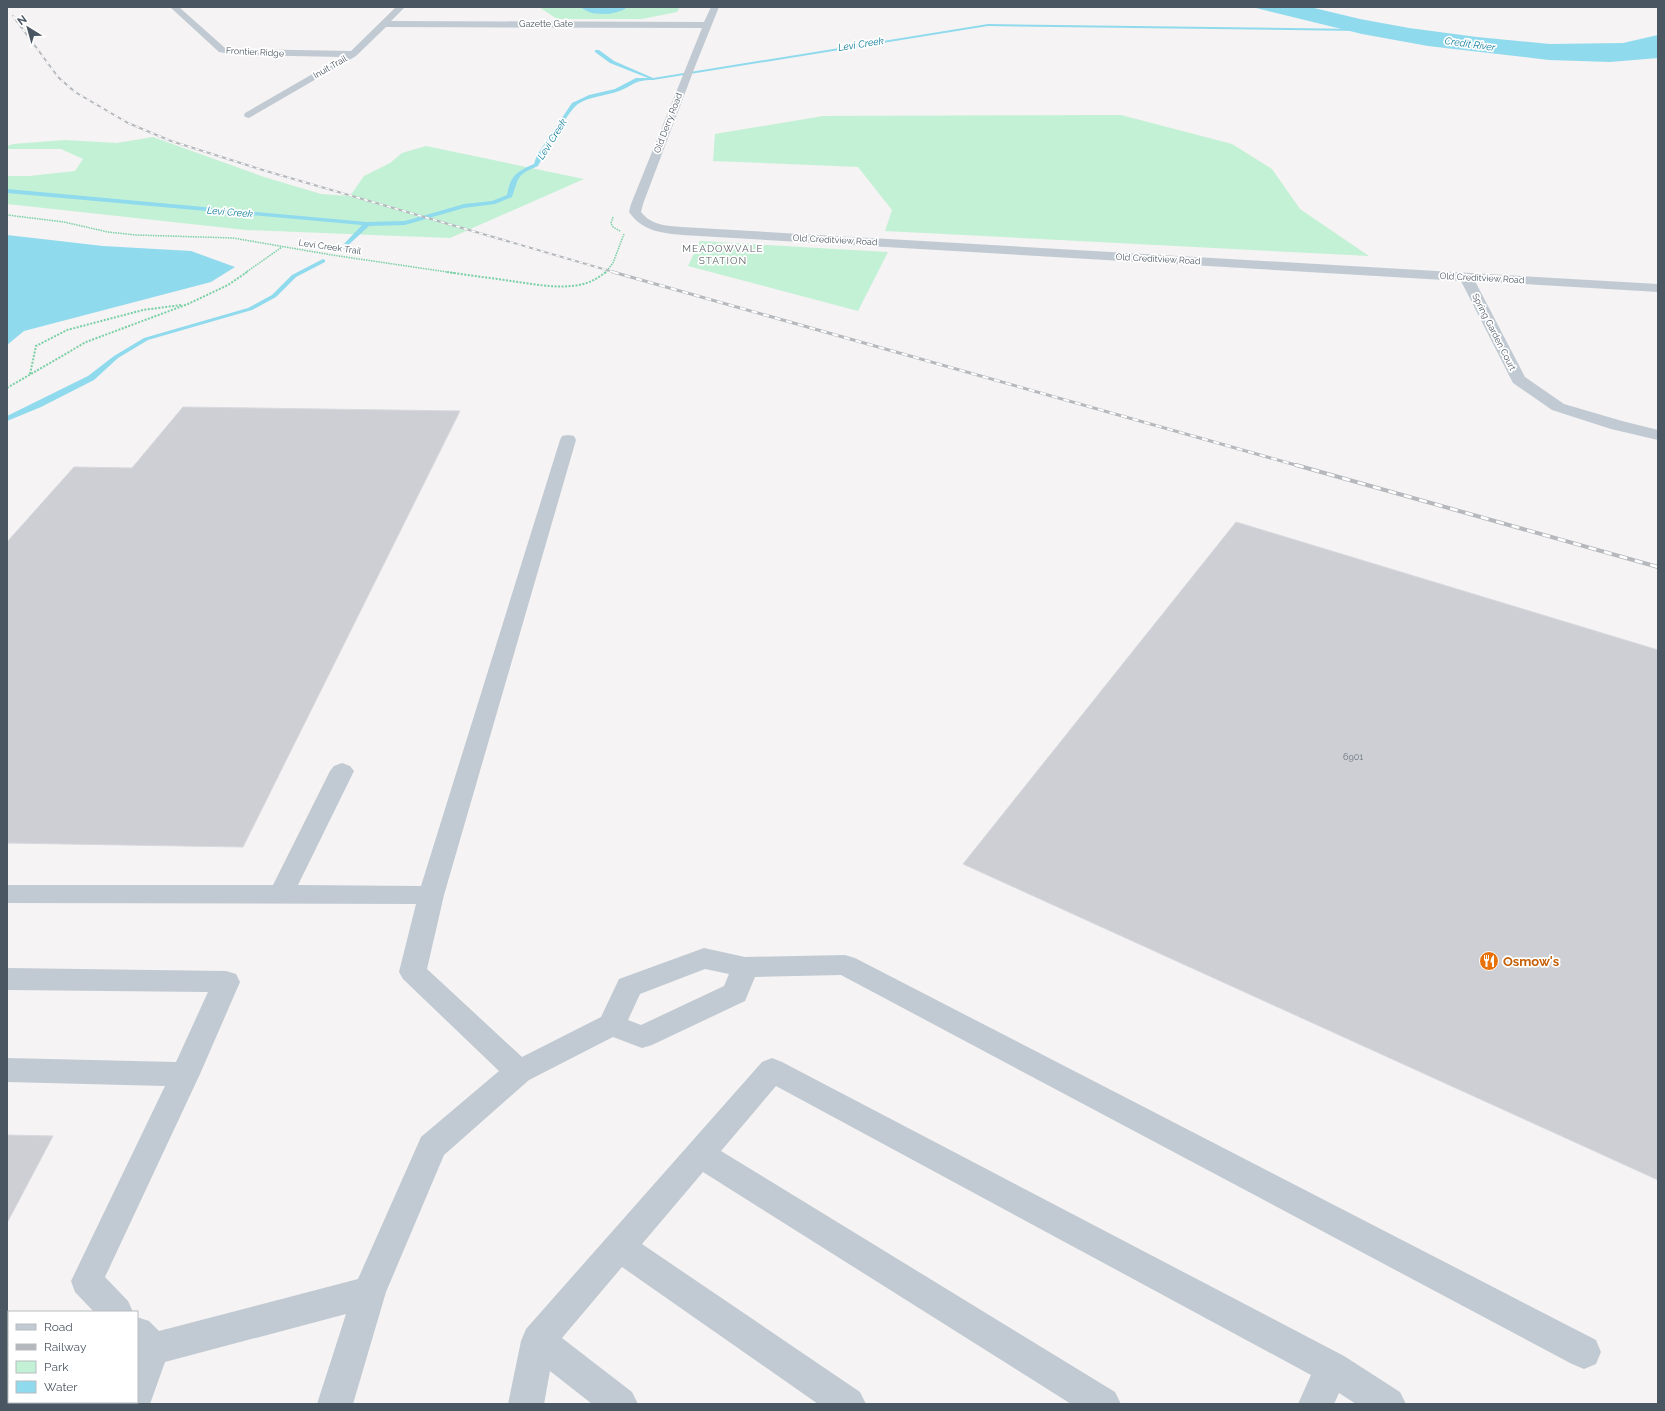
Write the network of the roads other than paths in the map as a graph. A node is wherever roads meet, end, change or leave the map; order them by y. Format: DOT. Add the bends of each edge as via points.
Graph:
graph roads {
  1 [pos="174,7"];
  2 [pos="401,7"];
  3 [pos="715,7"];
  4 [pos="384,24"];
  5 [pos="708,25"];
  6 [pos="353,54"];
  7 [pos="249,115"];
  8 [pos="658,228"];
  9 [pos="1466,277"];
  10 [pos="1658,288"];
  11 [pos="1658,435"];
  12 [pos="568,440"];
  13 [pos="342,771"];
  14 [pos="7,894"];
  15 [pos="281,894"];
  16 [pos="431,895"];
  17 [pos="745,967"];
  18 [pos="7,979"];
  19 [pos="612,1025"];
  20 [pos="7,1070"];
  21 [pos="518,1072"];
  22 [pos="185,1074"];
  23 [pos="700,1154"];
  24 [pos="620,1246"];
  25 [pos="369,1292"];
  26 [pos="115,1311"];
  27 [pos="145,1341"];
  28 [pos="538,1341"];
  29 [pos="1584,1352"];
  30 [pos="1332,1368"];
  31 [pos="138,1387"];
  32 [pos="335,1404"];
  33 [pos="526,1404"];
  34 [pos="620,1404"];
  35 [pos="848,1404"];
  36 [pos="1102,1404"];
  37 [pos="1316,1404"];
  38 [pos="1388,1404"];
  1 -- 6 [label="street, Frontier Ridge" via="222,50"];
  2 -- 4 [label="street, Inuit Trail"];
  3 -- 5 [label="street, Old Derry Road"];
  4 -- 5 [label="street, Gazette Gate"];
  4 -- 6 [label="street, Inuit Trail"];
  5 -- 8 [label="street, Old Derry Road" via="682,85 635,212 639,219"];
  6 -- 7 [label="street, Inuit Trail"];
  8 -- 9 [label="street, Old Creditview Road"];
  9 -- 10 [label="street, Old Creditview Road"];
  9 -- 11 [label="street, Spring Garden Court" via="1519,380 1558,407 1617,426"];
  12 -- 16 [label="street"];
  13 -- 15 [label="street"];
  14 -- 15 [label="street"];
  15 -- 16 [label="street"];
  16 -- 21 [label="street" via="413,972"];
  17 -- 19 [label="street" via="735,993 642,1037"];
  17 -- 19 [label="street" via="704,958 629,987"];
  17 -- 29 [label="street" via="845,965"];
  18 -- 22 [label="street" via="226,982"];
  19 -- 21 [label="street"];
  20 -- 22 [label="street"];
  21 -- 25 [label="street" via="432,1146"];
  22 -- 26 [label="street" via="87,1282"];
  23 -- 24 [label="street"];
  23 -- 30 [label="street" via="772,1070"];
  23 -- 36 [label="street"];
  24 -- 28 [label="street"];
  24 -- 35 [label="street"];
  25 -- 27 [label="street"];
  25 -- 32 [label="street"];
  27 -- 31 [label="street"];
  28 -- 33 [label="street"];
  28 -- 34 [label="street"];
  30 -- 37 [label="street"];
  30 -- 38 [label="street"];
}
